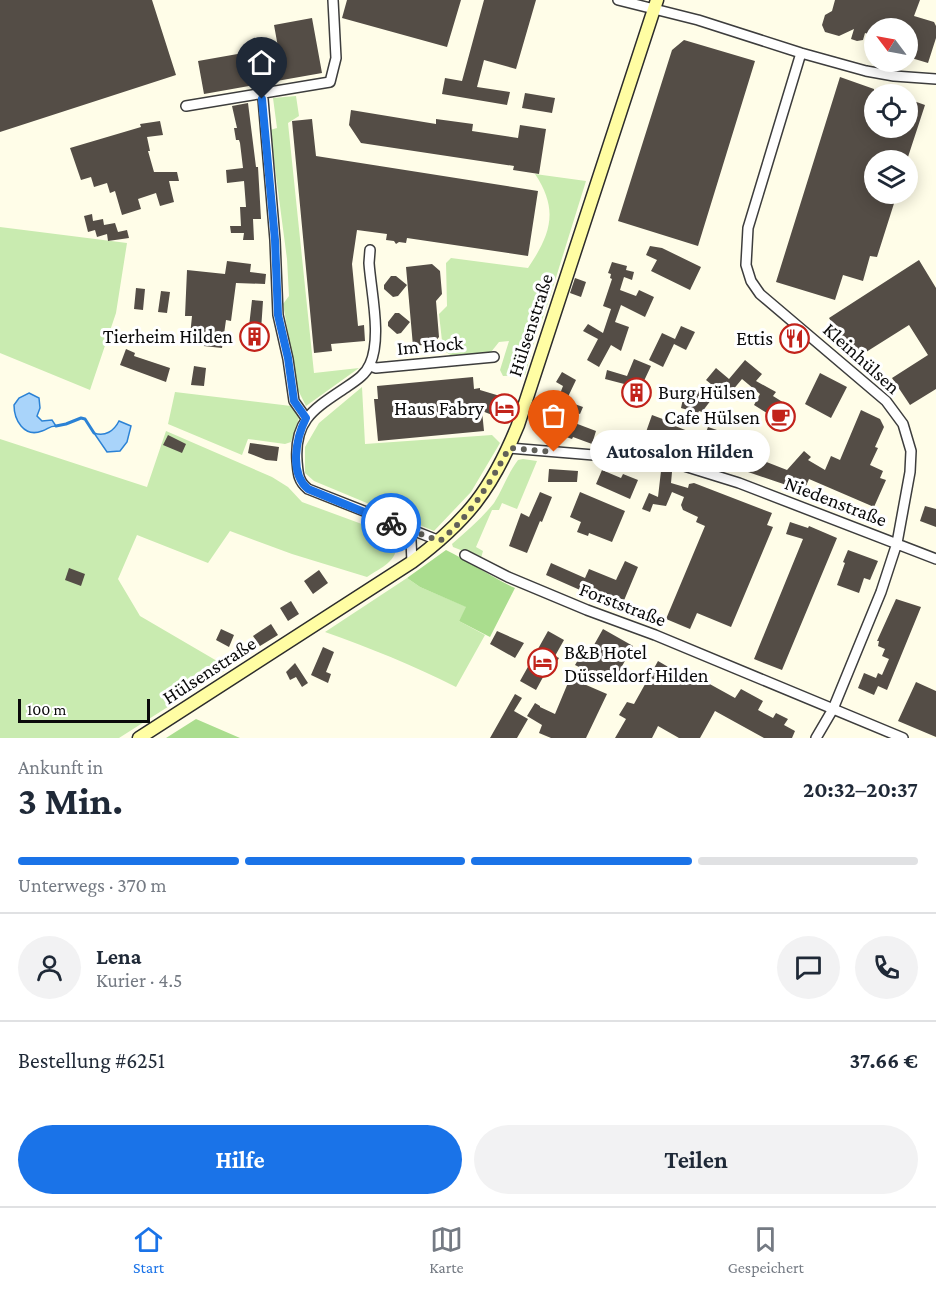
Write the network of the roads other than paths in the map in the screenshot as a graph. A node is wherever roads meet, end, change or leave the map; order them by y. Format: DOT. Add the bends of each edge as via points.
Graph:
graph roads {
  1 [pos="333,0"];
  2 [pos="618,0"];
  3 [pos="655,5"];
  4 [pos="801,53"];
  5 [pos="936,79"];
  6 [pos="262,99"];
  7 [pos="186,106"];
  8 [pos="370,250"];
  9 [pos="494,357"];
  10 [pos="370,366"];
  11 [pos="306,418"];
  12 [pos="509,448"];
  13 [pos="392,523"];
  14 [pos="440,541"];
  15 [pos="897,543"];
  16 [pos="465,555"];
  17 [pos="936,559"];
  18 [pos="411,562"];
  19 [pos="832,709"];
  20 [pos="139,738"];
  21 [pos="816,738"];
  22 [pos="903,738"];
  1 -- 7 [label="street" via="336,58 330,82"];
  2 -- 3 [label="street"];
  3 -- 4 [label="street"];
  3 -- 12 [label="main road, Hülsenstraße"];
  4 -- 5 [label="street" via="875,72"];
  4 -- 15 [label="street, Kleinhülsen" via="748,228 746,265 760,294 886,401 903,424 911,461"];
  6 -- 11 [label="street" via="278,315 294,401"];
  8 -- 10 [label="street, Im Hock" via="375,351"];
  9 -- 10 [label="street, Im Hock"];
  10 -- 11 [label="street, Im Hock" via="364,375"];
  11 -- 13 [label="street" via="296,449 301,484"];
  12 -- 14 [label="main road, Hülsenstraße" via="482,495"];
  12 -- 15 [label="street, Niedenstraße" via="681,465"];
  13 -- 14 [label="street"];
  13 -- 18 [label="street" via="411,541"];
  14 -- 18 [label="main road, Hülsenstraße"];
  15 -- 17 [label="street, Niedenstraße"];
  15 -- 19 [label="street, Kleinhülsen"];
  16 -- 19 [label="street, Forststraße" via="586,610"];
  18 -- 20 [label="main road, Hülsenstraße"];
  19 -- 21 [label="street, Kleinhülsen"];
  19 -- 22 [label="street, Forststraße"];
}
